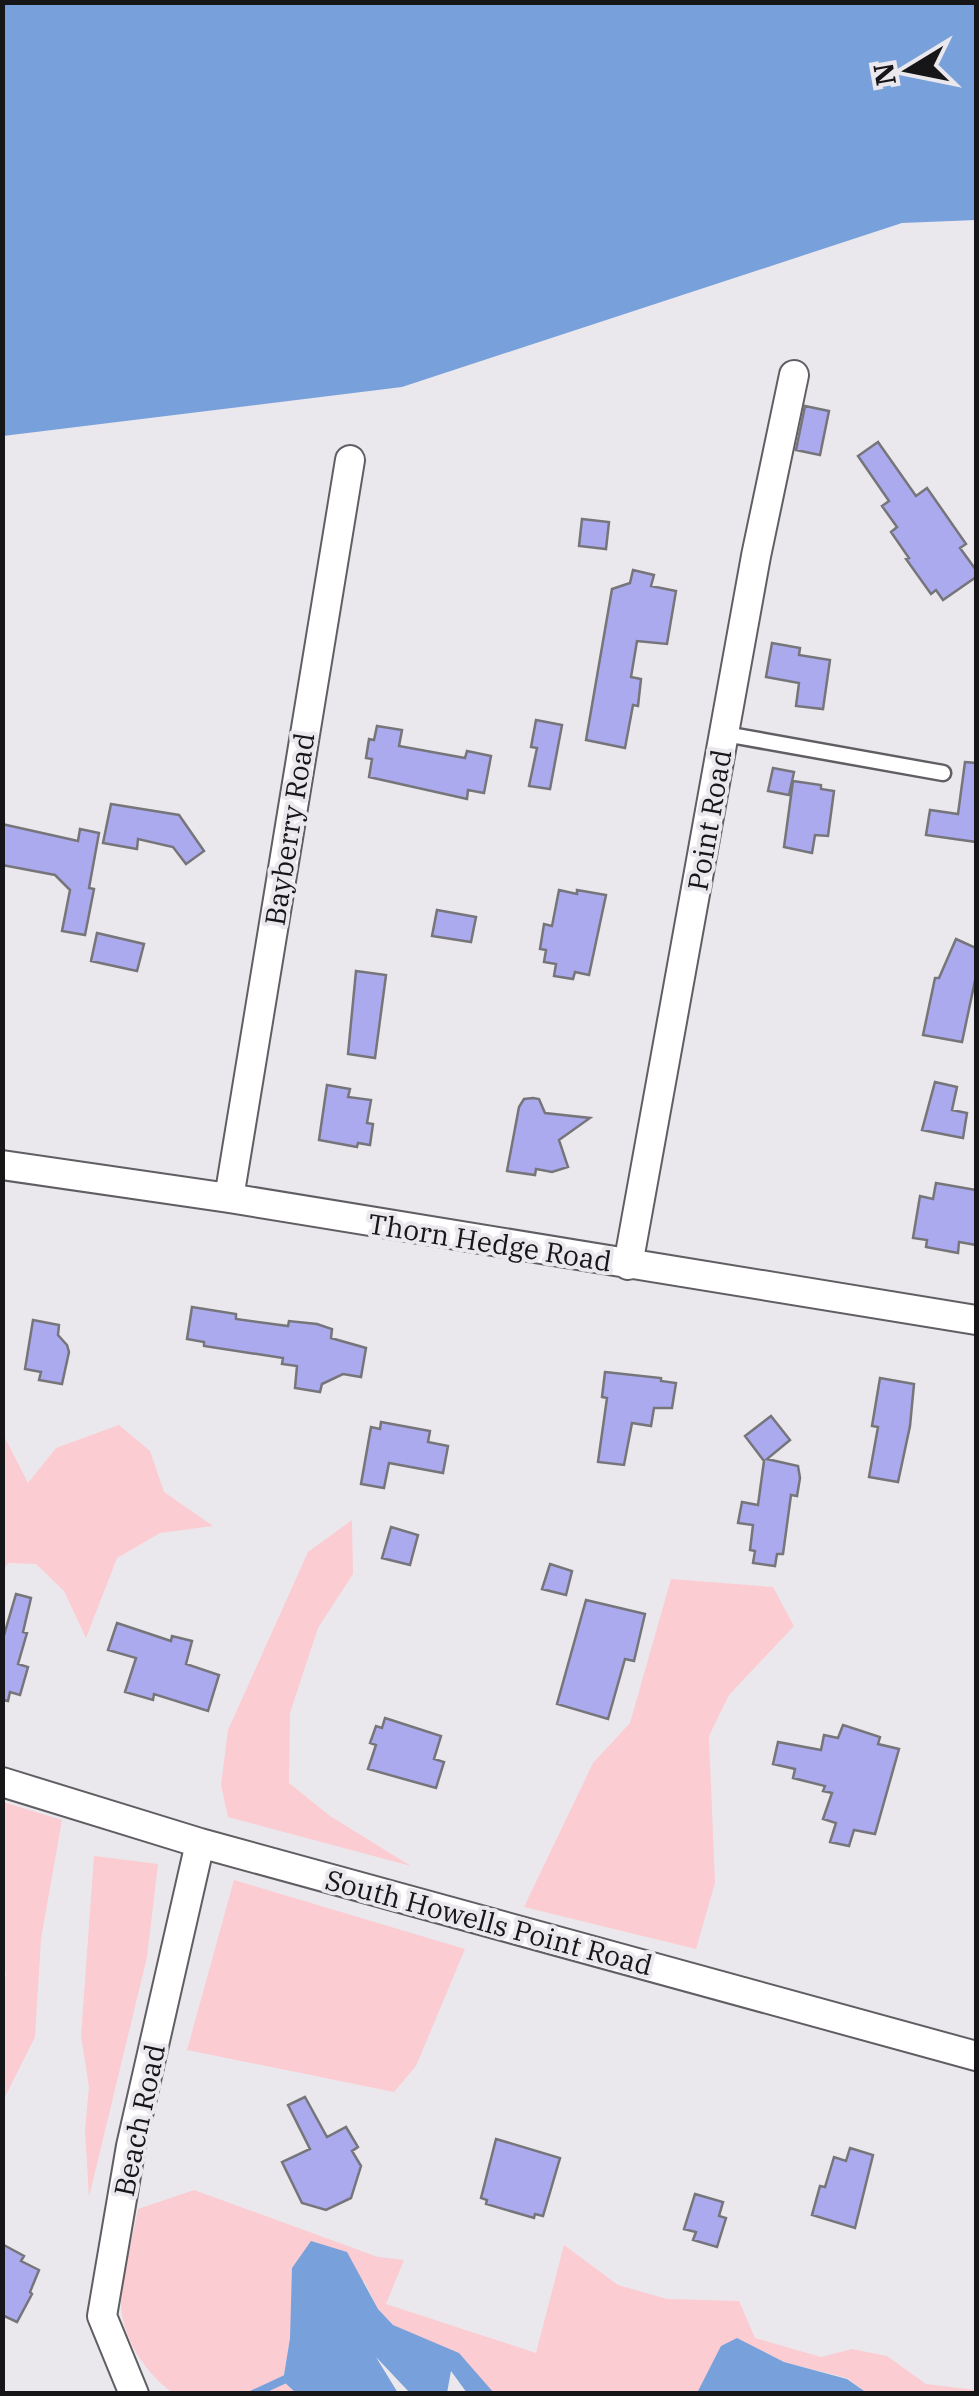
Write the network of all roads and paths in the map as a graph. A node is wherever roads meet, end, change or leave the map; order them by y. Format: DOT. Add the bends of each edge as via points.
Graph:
graph roads {
  1 [pos="794,375"];
  2 [pos="350,460"];
  3 [pos="725,734"];
  4 [pos="942,773"];
  5 [pos="2,1165"];
  6 [pos="228,1198"];
  7 [pos="628,1265"];
  8 [pos="976,1320"];
  9 [pos="2,1782"];
  10 [pos="200,1843"];
  11 [pos="976,2056"];
  12 [pos="134,2394"];
  1 -- 3 [label="street, Point Road"];
  2 -- 6 [label="street, Bayberry Road"];
  3 -- 4 [label="lane"];
  3 -- 7 [label="street, Point Road"];
  5 -- 6 [label="street, Thorn Hedge Road"];
  6 -- 7 [label="street, Thorn Hedge Road"];
  7 -- 8 [label="street, Thorn Hedge Road"];
  9 -- 10 [label="street, South Howells Point Road"];
  10 -- 11 [label="street, South Howells Point Road"];
  10 -- 12 [label="street, Beach Road" via="132,2146 102,2316"];
}
